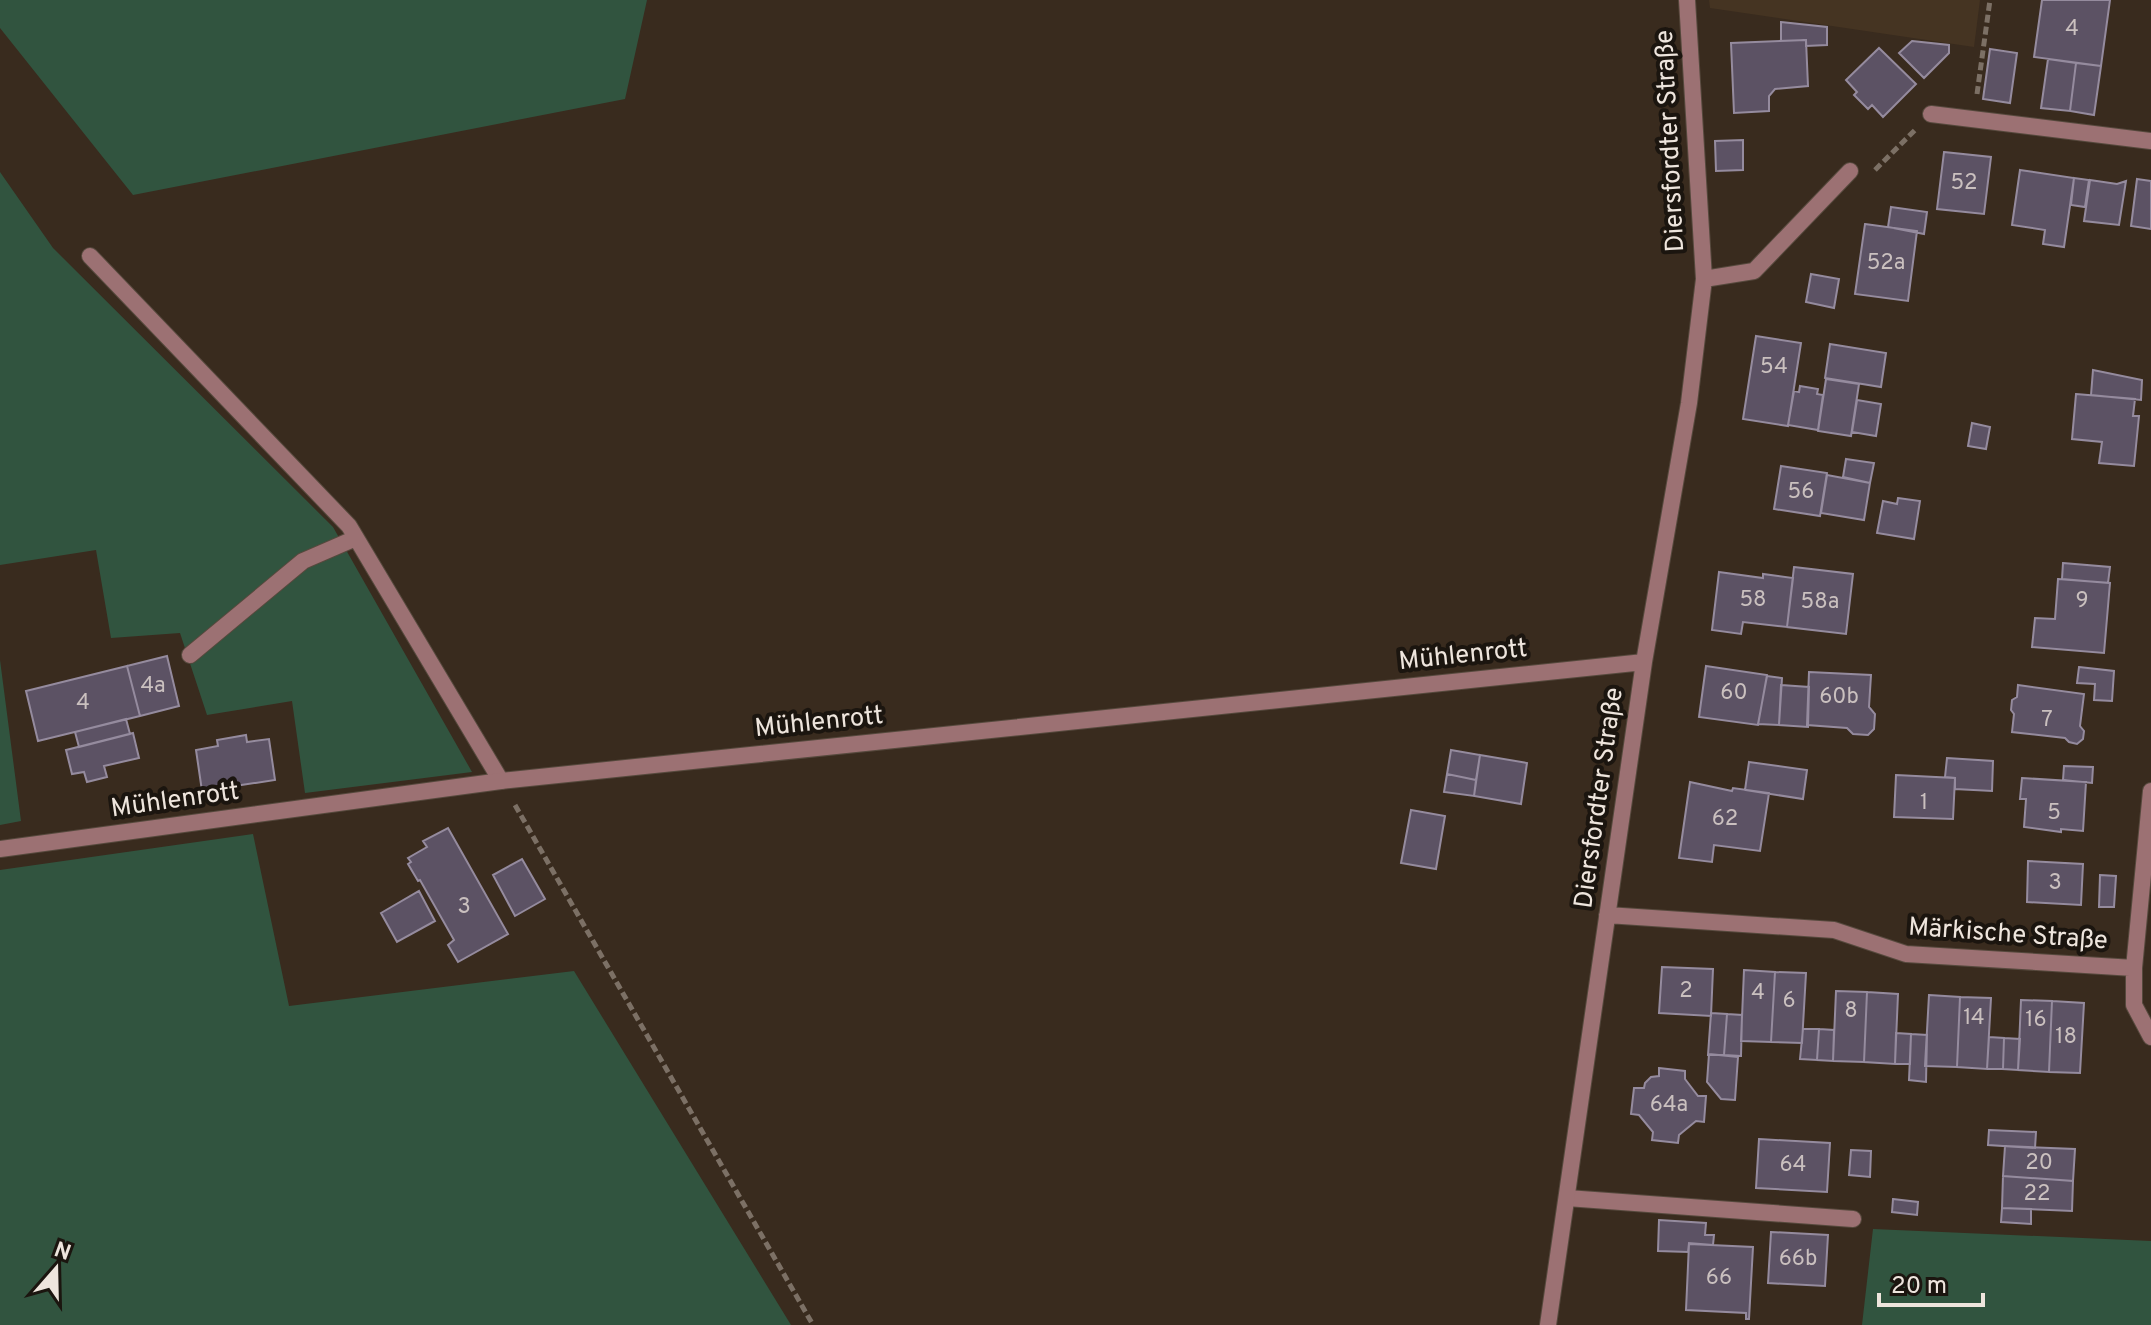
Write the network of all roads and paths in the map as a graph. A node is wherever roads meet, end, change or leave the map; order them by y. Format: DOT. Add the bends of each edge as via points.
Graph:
graph roads {
  1 [pos="1687,0"];
  2 [pos="1990,0"];
  3 [pos="1931,114"];
  4 [pos="1974,119"];
  5 [pos="2151,141"];
  6 [pos="1850,171"];
  7 [pos="90,256"];
  8 [pos="1704,279"];
  9 [pos="356,538"];
  10 [pos="190,655"];
  11 [pos="1644,662"];
  12 [pos="501,781"];
  13 [pos="2151,791"];
  14 [pos="0,849"];
  15 [pos="1607,915"];
  16 [pos="2134,968"];
  17 [pos="2151,1037"];
  18 [pos="1567,1198"];
  19 [pos="1853,1219"];
  20 [pos="813,1325"];
  21 [pos="1548,1325"];
  1 -- 8 [label="street, Diersfordter Straße"];
  2 -- 4 [label="path"];
  3 -- 4 [label="street"];
  3 -- 6 [label="path" via="1873,171"];
  4 -- 5 [label="street"];
  6 -- 8 [label="street, Diersfordter Straße" via="1754,271"];
  7 -- 9 [label="street"];
  8 -- 11 [label="street, Diersfordter Straße" via="1689,403"];
  9 -- 10 [label="street" via="303,561"];
  9 -- 12 [label="street"];
  11 -- 12 [label="street, Mühlenrott"];
  11 -- 15 [label="street, Diersfordter Straße"];
  12 -- 14 [label="street, Mühlenrott"];
  12 -- 20 [label="path"];
  13 -- 16 [label="street, Märkische Straße"];
  15 -- 16 [label="street, Märkische Straße" via="1834,930 1906,954"];
  15 -- 18 [label="street, Diersfordter Straße"];
  16 -- 17 [label="street" via="2134,1005"];
  18 -- 19 [label="street"];
  18 -- 21 [label="street, Diersfordter Straße"];
}
